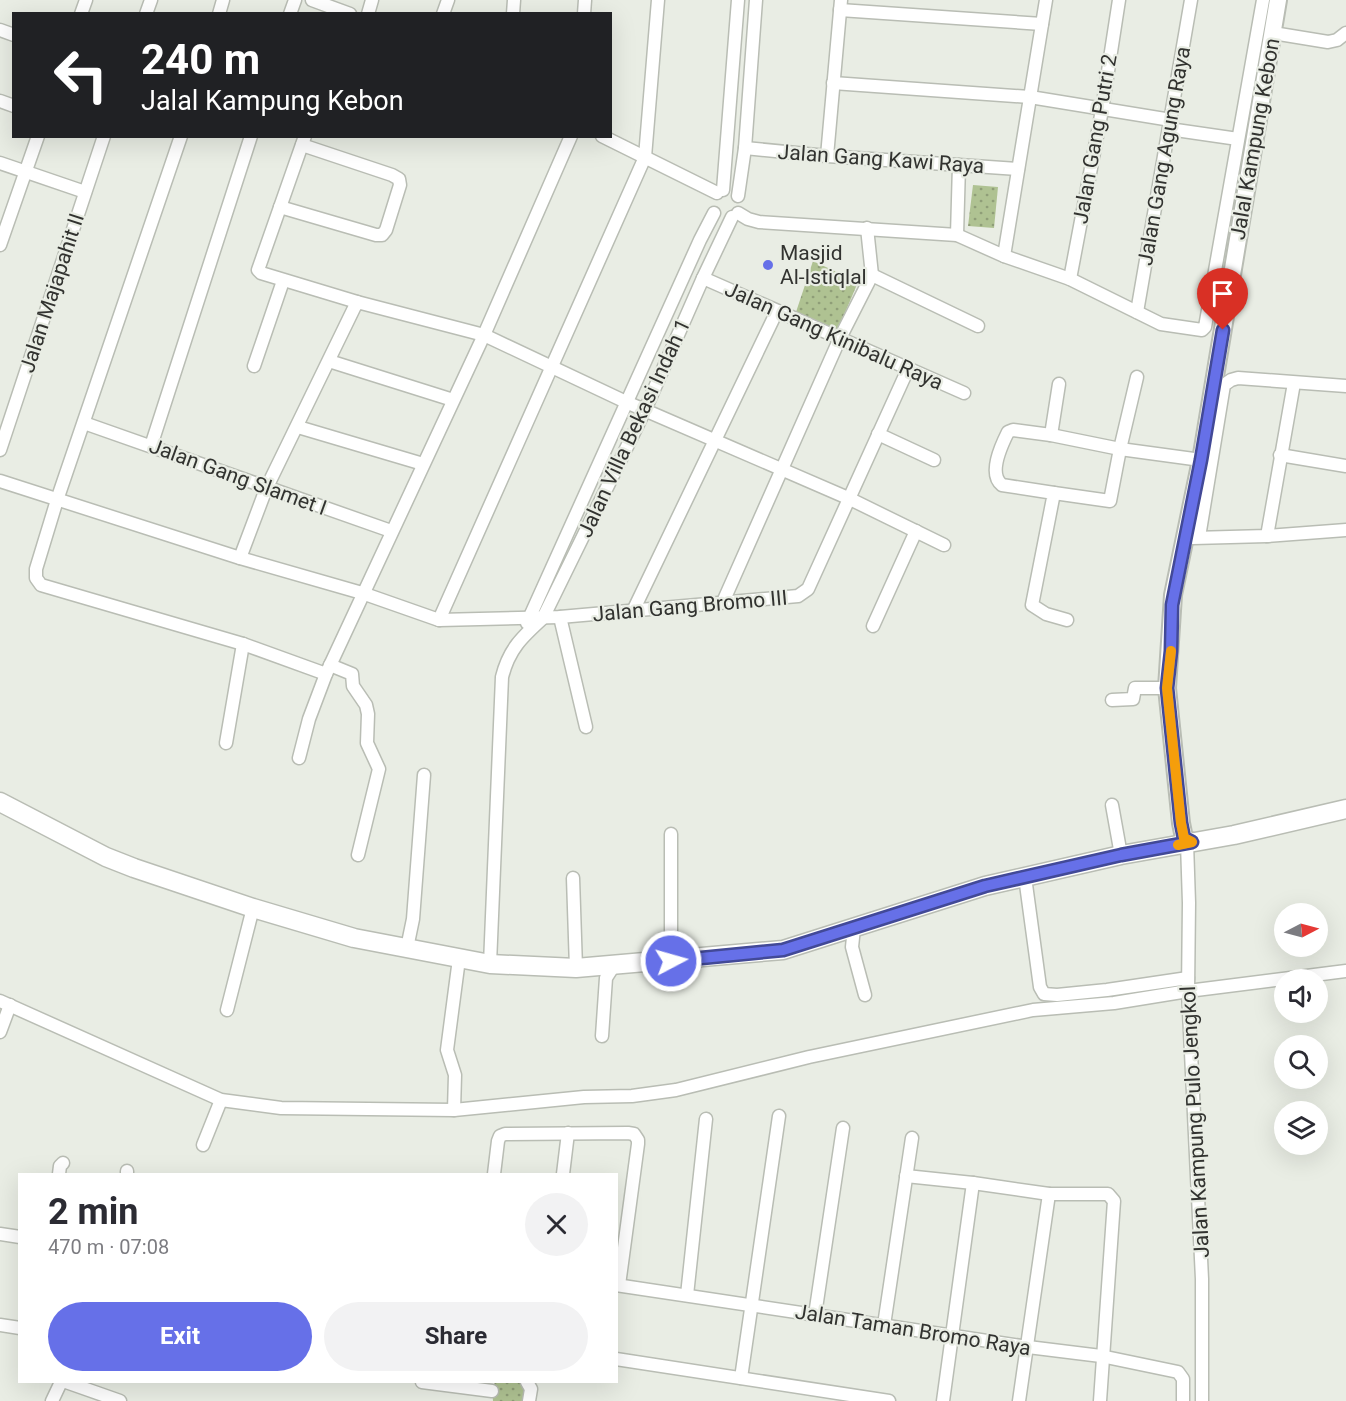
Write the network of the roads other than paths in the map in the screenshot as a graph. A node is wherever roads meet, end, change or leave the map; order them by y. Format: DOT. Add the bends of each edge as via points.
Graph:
graph roads {
  1 [pos="312,0"];
  2 [pos="658,0"];
  3 [pos="738,0"];
  4 [pos="756,0"];
  5 [pos="1046,0"];
  6 [pos="1119,0"];
  7 [pos="1191,0"];
  8 [pos="1263,0"];
  9 [pos="1278,0"];
  10 [pos="840,5"];
  11 [pos="345,12"];
  12 [pos="1042,24"];
  13 [pos="1273,33"];
  14 [pos="1346,33"];
  15 [pos="833,83"];
  16 [pos="1030,97"];
  17 [pos="1102,110"];
  18 [pos="1170,124"];
  19 [pos="37,138"];
  20 [pos="103,138"];
  21 [pos="180,138"];
  22 [pos="250,138"];
  23 [pos="570,138"];
  24 [pos="606,138"];
  25 [pos="1238,139"];
  26 [pos="304,141"];
  27 [pos="745,148"];
  28 [pos="826,156"];
  29 [pos="645,157"];
  30 [pos="0,163"];
  31 [pos="959,165"];
  32 [pos="1018,169"];
  33 [pos="26,171"];
  34 [pos="720,191"];
  35 [pos="85,192"];
  36 [pos="738,196"];
  37 [pos="280,207"];
  38 [pos="714,213"];
  39 [pos="735,215"];
  40 [pos="867,228"];
  41 [pos="957,235"];
  42 [pos="1,241"];
  43 [pos="1004,256"];
  44 [pos="872,275"];
  45 [pos="703,278"];
  46 [pos="1070,279"];
  47 [pos="283,281"];
  48 [pos="357,302"];
  49 [pos="777,311"];
  50 [pos="1137,312"];
  51 [pos="978,326"];
  52 [pos="484,335"];
  53 [pos="840,338"];
  54 [pos="328,361"];
  55 [pos="254,366"];
  56 [pos="552,367"];
  57 [pos="908,369"];
  58 [pos="1137,377"];
  59 [pos="1294,383"];
  60 [pos="1059,384"];
  61 [pos="1346,386"];
  62 [pos="964,393"];
  63 [pos="453,400"];
  64 [pos="626,402"];
  65 [pos="645,410"];
  66 [pos="84,423"];
  67 [pos="298,427"];
  68 [pos="878,434"];
  69 [pos="1051,435"];
  70 [pos="715,440"];
  71 [pos="151,446"];
  72 [pos="1120,448"];
  73 [pos="0,450"];
  74 [pos="1280,455"];
  75 [pos="933,460"];
  76 [pos="1201,460"];
  77 [pos="423,464"];
  78 [pos="1346,466"];
  79 [pos="781,469"];
  80 [pos="0,481"];
  81 [pos="266,489"];
  82 [pos="1054,493"];
  83 [pos="848,498"];
  84 [pos="57,500"];
  85 [pos="1346,530"];
  86 [pos="391,531"];
  87 [pos="916,531"];
  88 [pos="1267,536"];
  89 [pos="1192,538"];
  90 [pos="944,545"];
  91 [pos="240,558"];
  92 [pos="362,594"];
  93 [pos="723,602"];
  94 [pos="633,611"];
  95 [pos="560,617"];
  96 [pos="543,618"];
  97 [pos="528,619"];
  98 [pos="439,620"];
  99 [pos="1067,620"];
  100 [pos="873,626"];
  101 [pos="526,633"];
  102 [pos="243,644"];
  103 [pos="328,669"];
  104 [pos="1167,688"];
  105 [pos="1112,700"];
  106 [pos="586,727"];
  107 [pos="226,743"];
  108 [pos="299,758"];
  109 [pos="424,775"];
  110 [pos="0,802"];
  111 [pos="1112,805"];
  112 [pos="1346,807"];
  113 [pos="671,834"];
  114 [pos="1190,842"];
  115 [pos="358,855"];
  116 [pos="1121,855"];
  117 [pos="1025,877"];
  118 [pos="573,878"];
  119 [pos="253,908"];
  120 [pos="854,928"];
  121 [pos="407,948"];
  122 [pos="459,959"];
  123 [pos="671,961"];
  124 [pos="490,964"];
  125 [pos="615,964"];
  126 [pos="576,968"];
  127 [pos="1346,971"];
  128 [pos="1188,984"];
  129 [pos="1040,987"];
  130 [pos="865,995"];
  131 [pos="5,1003"];
  132 [pos="227,1010"];
  133 [pos="1034,1010"];
  134 [pos="0,1032"];
  135 [pos="602,1036"];
  136 [pos="221,1100"];
  137 [pos="454,1110"];
  138 [pos="779,1116"];
  139 [pos="706,1119"];
  140 [pos="843,1128"];
  141 [pos="568,1133"];
  142 [pos="912,1138"];
  143 [pos="203,1145"];
  144 [pos="494,1173"];
  145 [pos="563,1173"];
  146 [pos="906,1176"];
  147 [pos="973,1183"];
  148 [pos="1049,1194"];
  149 [pos="0,1234"];
  150 [pos="18,1237"];
  151 [pos="618,1285"];
  152 [pos="687,1295"];
  153 [pos="752,1305"];
  154 [pos="815,1315"];
  155 [pos="0,1325"];
  156 [pos="884,1325"];
  157 [pos="18,1328"];
  158 [pos="951,1335"];
  159 [pos="1028,1347"];
  160 [pos="1101,1356"];
  161 [pos="618,1359"];
  162 [pos="741,1378"];
  163 [pos="61,1383"];
  164 [pos="69,1383"];
  165 [pos="430,1383"];
  166 [pos="528,1383"];
  167 [pos="493,1391"];
  168 [pos="52,1401"];
  169 [pos="120,1401"];
  170 [pos="529,1401"];
  171 [pos="890,1401"];
  172 [pos="943,1401"];
  173 [pos="1019,1401"];
  174 [pos="1100,1401"];
  175 [pos="1183,1401"];
  176 [pos="1202,1401"];
  1 -- 11 [label="street"];
  2 -- 29 [label="street"];
  3 -- 34 [label="street"];
  4 -- 27 [label="street"];
  5 -- 12 [label="street"];
  6 -- 17 [label="street, Jalan Gang Putri 2"];
  7 -- 18 [label="street, Jalan Gang Agung Raya"];
  8 -- 25 [label="street"];
  9 -- 13 [label="street, Jalal Kampung Kebon"];
  10 -- 12 [label="street"];
  10 -- 15 [label="street"];
  12 -- 16 [label="street"];
  13 -- 14 [label="street" via="1328,42"];
  13 -- 76 [label="street, Jalal Kampung Kebon"];
  15 -- 16 [label="street"];
  15 -- 28 [label="street"];
  16 -- 17 [label="street"];
  16 -- 32 [label="street"];
  17 -- 18 [label="street"];
  17 -- 46 [label="street, Jalan Gang Putri 2"];
  18 -- 25 [label="street"];
  18 -- 50 [label="street, Jalan Gang Agung Raya"];
  19 -- 33 [label="street"];
  20 -- 35 [label="street, Jalan Majapahit II"];
  21 -- 66 [label="street"];
  22 -- 71 [label="street"];
  23 -- 52 [label="street"];
  24 -- 29 [label="street"];
  25 -- 50 [label="street" via="1205,327 1200,331 1165,326"];
  26 -- 37 [label="street"];
  26 -- 37 [label="street" via="396,176 400,185 386,230 376,236"];
  27 -- 28 [label="street, Jalan Gang Kawi Raya"];
  27 -- 36 [label="street"];
  28 -- 31 [label="street, Jalan Gang Kawi Raya"];
  29 -- 34 [label="street"];
  29 -- 56 [label="street"];
  30 -- 33 [label="street"];
  31 -- 32 [label="street, Jalan Gang Kawi Raya"];
  31 -- 41 [label="street"];
  32 -- 43 [label="street"];
  33 -- 35 [label="street"];
  33 -- 42 [label="street"];
  34 -- 36 [label="street" via="729,190"];
  34 -- 38 [label="street" via="712,202"];
  35 -- 73 [label="street, Jalan Majapahit II"];
  36 -- 39 [label="street" via="740,208"];
  37 -- 47 [label="street" via="258,270"];
  38 -- 39 [label="street" via="723,218"];
  38 -- 64 [label="street, Jalan Villa Bekasi Indah 1"];
  39 -- 40 [label="street" via="753,221"];
  39 -- 45 [label="street, Jalan Villa Bekasi Indah 1"];
  40 -- 41 [label="street"];
  40 -- 44 [label="street"];
  41 -- 43 [label="street"];
  43 -- 46 [label="street"];
  44 -- 51 [label="street"];
  44 -- 53 [label="street"];
  45 -- 49 [label="street, Jalan Gang Kinibalu Raya"];
  45 -- 65 [label="street, Jalan Villa Bekasi Indah 1"];
  46 -- 50 [label="street"];
  47 -- 48 [label="street"];
  47 -- 55 [label="street"];
  48 -- 52 [label="street"];
  48 -- 54 [label="street"];
  49 -- 53 [label="street, Jalan Gang Kinibalu Raya"];
  49 -- 70 [label="street"];
  52 -- 56 [label="street"];
  52 -- 63 [label="street"];
  53 -- 57 [label="street, Jalan Gang Kinibalu Raya"];
  53 -- 79 [label="street"];
  54 -- 63 [label="street"];
  54 -- 67 [label="street"];
  56 -- 64 [label="street"];
  56 -- 98 [label="street"];
  57 -- 62 [label="street, Jalan Gang Kinibalu Raya"];
  57 -- 68 [label="street, Jalan Gang Bromo III"];
  58 -- 72 [label="street"];
  59 -- 61 [label="street"];
  59 -- 74 [label="street"];
  59 -- 89 [label="street" via="1238,378 1224,385"];
  60 -- 69 [label="street"];
  63 -- 77 [label="street"];
  64 -- 65 [label="street"];
  64 -- 97 [label="street, Jalan Villa Bekasi Indah 1"];
  65 -- 70 [label="street"];
  65 -- 96 [label="street, Jalan Villa Bekasi Indah 1"];
  66 -- 71 [label="street, Jalan Gang Slamet I"];
  66 -- 84 [label="street"];
  67 -- 77 [label="street"];
  67 -- 81 [label="street"];
  68 -- 75 [label="street"];
  68 -- 83 [label="street, Jalan Gang Bromo III"];
  69 -- 72 [label="street"];
  69 -- 82 [label="street" via="1008,432 995,474 1002,485"];
  70 -- 79 [label="street"];
  70 -- 94 [label="street"];
  71 -- 81 [label="street, Jalan Gang Slamet I"];
  72 -- 76 [label="street"];
  72 -- 82 [label="street" via="1110,501"];
  74 -- 78 [label="street"];
  74 -- 88 [label="street"];
  76 -- 89 [label="street, Jalal Kampung Kebon"];
  77 -- 86 [label="street"];
  79 -- 83 [label="street"];
  79 -- 93 [label="street"];
  80 -- 84 [label="street, Jalan Gang Bromo III"];
  81 -- 86 [label="street, Jalan Gang Slamet I"];
  81 -- 91 [label="street"];
  82 -- 99 [label="street" via="1031,602 1034,608"];
  83 -- 87 [label="street"];
  83 -- 93 [label="street, Jalan Gang Bromo III" via="805,592 798,596"];
  84 -- 91 [label="street, Jalan Gang Bromo III"];
  84 -- 102 [label="street" via="36,569 38,582"];
  85 -- 88 [label="street"];
  86 -- 92 [label="street"];
  87 -- 90 [label="street"];
  87 -- 100 [label="street"];
  88 -- 89 [label="street"];
  89 -- 104 [label="street, Jalal Kampung Kebon" via="1173,595"];
  91 -- 92 [label="street, Jalan Gang Bromo III"];
  92 -- 98 [label="street, Jalan Gang Bromo III"];
  92 -- 103 [label="street"];
  93 -- 94 [label="street, Jalan Gang Bromo III"];
  94 -- 95 [label="street, Jalan Gang Bromo III"];
  95 -- 96 [label="street, Jalan Gang Bromo III"];
  95 -- 106 [label="street"];
  96 -- 97 [label="street, Jalan Gang Bromo III"];
  96 -- 101 [label="street, Jalan Villa Bekasi Indah 1"];
  97 -- 98 [label="street, Jalan Gang Bromo III"];
  97 -- 101 [label="street, Jalan Villa Bekasi Indah 1"];
  101 -- 124 [label="street, Jalan Villa Bekasi Indah 1" via="510,653 502,677"];
  102 -- 103 [label="street"];
  102 -- 107 [label="street"];
  103 -- 108 [label="street"];
  103 -- 115 [label="street" via="352,674 353,686 366,705 367,742 379,768"];
  104 -- 105 [label="street" via="1135,688 1132,699"];
  104 -- 114 [label="street, Jalal Kampung Kebon" via="1181,823 1184,838"];
  109 -- 121 [label="street" via="413,919"];
  110 -- 119 [label="main road" via="106,857"];
  111 -- 116 [label="street"];
  112 -- 114 [label="main road"];
  113 -- 123 [label="street"];
  114 -- 116 [label="main road"];
  114 -- 128 [label="street, Jalan Kampung Pulo Jengkol"];
  116 -- 117 [label="main road"];
  117 -- 120 [label="main road" via="942,898"];
  117 -- 129 [label="street"];
  118 -- 126 [label="street"];
  119 -- 121 [label="main road" via="354,938"];
  119 -- 132 [label="street"];
  120 -- 123 [label="main road" via="783,950"];
  120 -- 130 [label="street" via="852,947"];
  121 -- 122 [label="main road"];
  122 -- 124 [label="main road"];
  122 -- 137 [label="street" via="447,1050 455,1075"];
  123 -- 125 [label="main road"];
  124 -- 126 [label="main road"];
  125 -- 126 [label="main road"];
  125 -- 135 [label="street" via="606,978"];
  127 -- 128 [label="street"];
  128 -- 129 [label="street" via="1057,995 1044,994"];
  128 -- 133 [label="street" via="1114,1003"];
  128 -- 176 [label="street, Jalan Kampung Pulo Jengkol" via="1203,1279"];
  129 -- 133 [label="street"];
  131 -- 134 [label="street"];
  131 -- 136 [label="street"];
  133 -- 137 [label="street" via="809,1057 676,1090"];
  136 -- 137 [label="street" via="280,1108"];
  136 -- 143 [label="street"];
  138 -- 153 [label="street"];
  139 -- 152 [label="street"];
  140 -- 154 [label="street"];
  141 -- 144 [label="street" via="502,1135"];
  141 -- 145 [label="street"];
  141 -- 151 [label="street" via="632,1133 638,1140"];
  142 -- 146 [label="street"];
  146 -- 147 [label="street"];
  146 -- 156 [label="street"];
  147 -- 148 [label="street"];
  147 -- 158 [label="street"];
  148 -- 159 [label="street"];
  148 -- 160 [label="street" via="1110,1195 1114,1201"];
  149 -- 150 [label="street"];
  151 -- 152 [label="street, Jalan Taman Bromo Raya"];
  152 -- 153 [label="street, Jalan Taman Bromo Raya"];
  153 -- 154 [label="street, Jalan Taman Bromo Raya"];
  153 -- 162 [label="street"];
  154 -- 156 [label="street, Jalan Taman Bromo Raya"];
  155 -- 157 [label="street"];
  156 -- 158 [label="street, Jalan Taman Bromo Raya"];
  158 -- 159 [label="street, Jalan Taman Bromo Raya"];
  158 -- 172 [label="street"];
  159 -- 160 [label="street, Jalan Taman Bromo Raya"];
  159 -- 173 [label="street"];
  160 -- 174 [label="street"];
  160 -- 175 [label="street, Jalan Taman Bromo Raya" via="1178,1372 1183,1379"];
  161 -- 162 [label="street"];
  162 -- 171 [label="street"];
  163 -- 168 [label="street"];
  164 -- 169 [label="street"];
  165 -- 167 [label="street"];
  166 -- 170 [label="street"];
}
